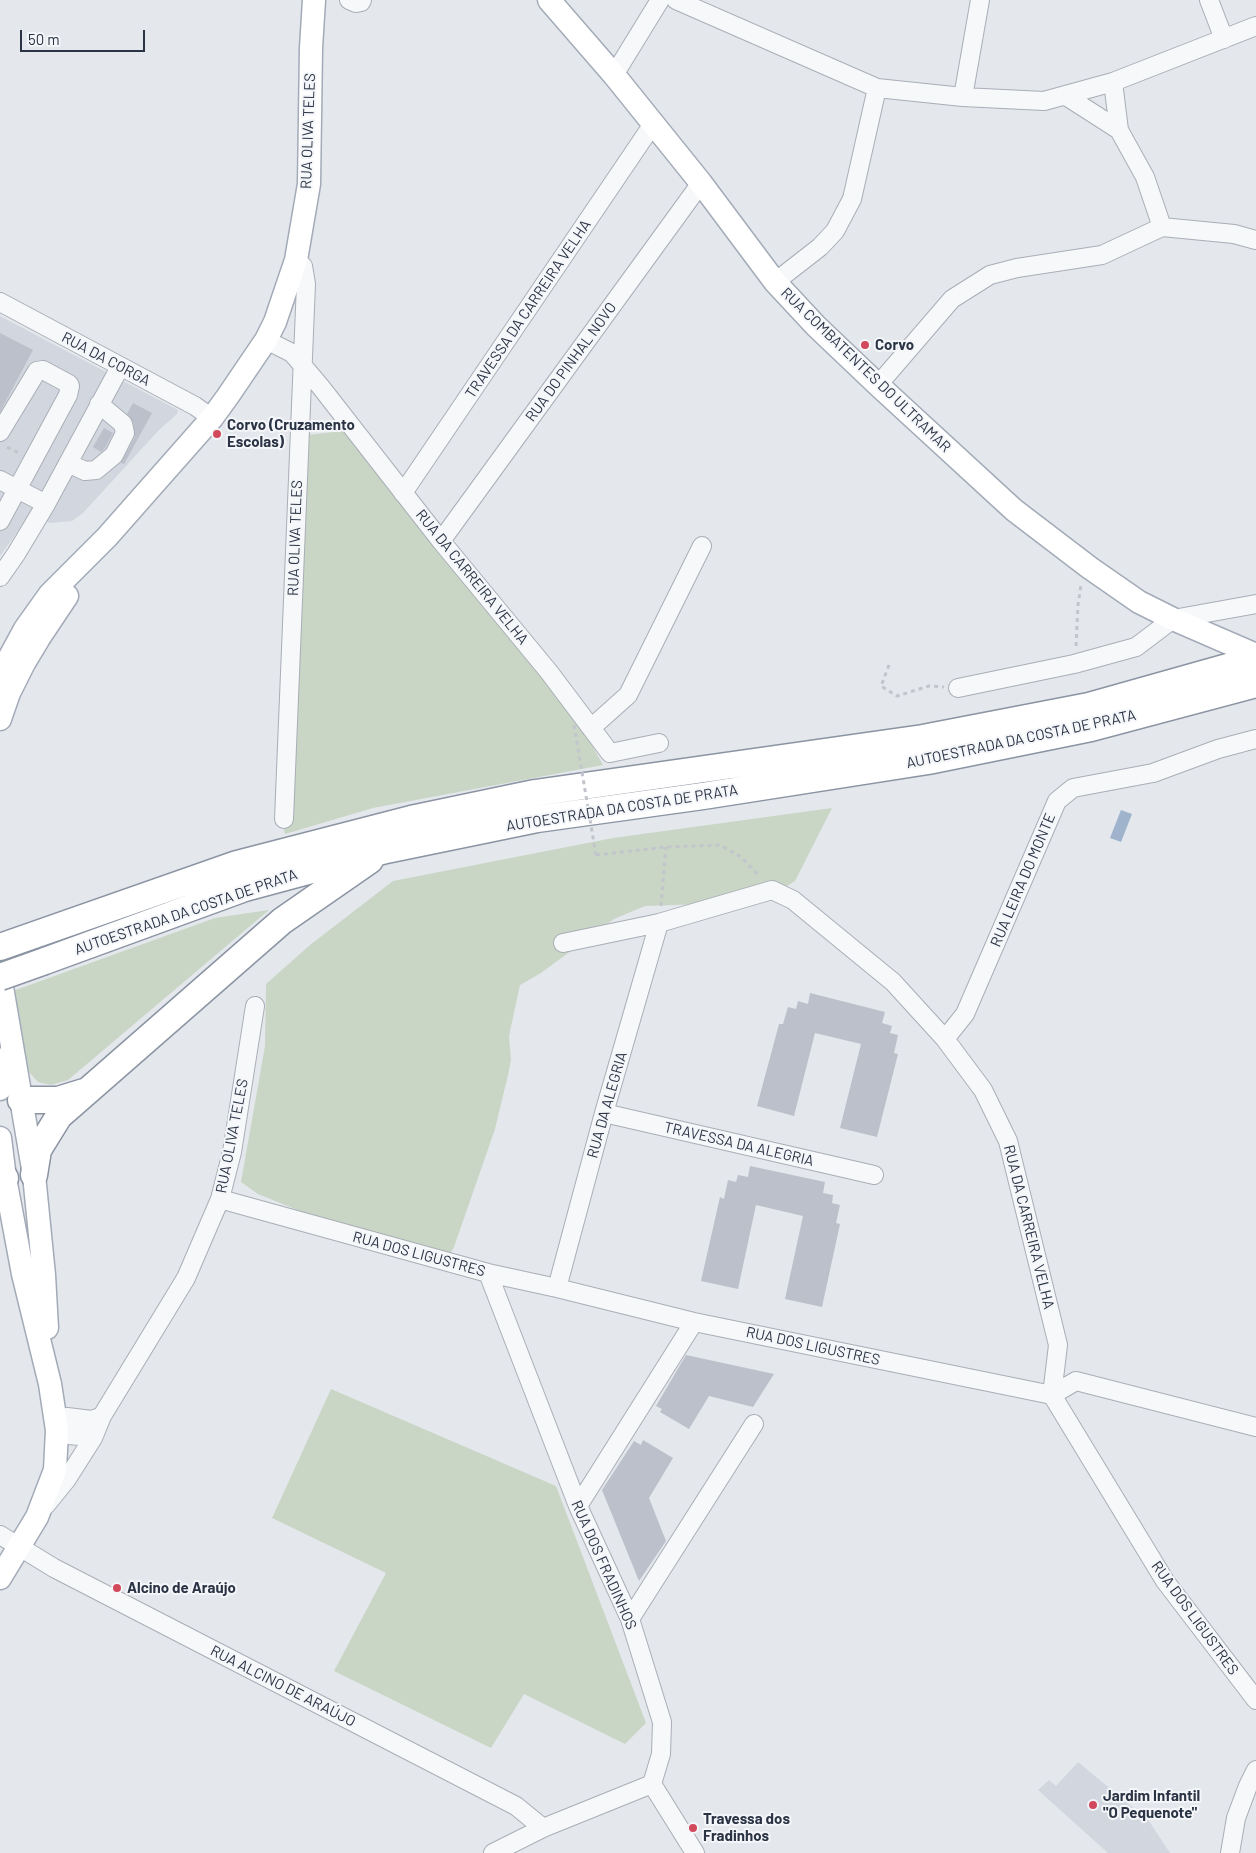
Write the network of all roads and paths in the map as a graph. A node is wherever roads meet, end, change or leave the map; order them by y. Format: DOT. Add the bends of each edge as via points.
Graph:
graph roads {
  1 [pos="314,0"];
  2 [pos="349,0"];
  3 [pos="362,0"];
  4 [pos="550,0"];
  5 [pos="660,0"];
  6 [pos="676,0"];
  7 [pos="980,0"];
  8 [pos="1208,0"];
  9 [pos="1256,26"];
  10 [pos="1224,39"];
  11 [pos="614,75"];
  12 [pos="1113,82"];
  13 [pos="877,88"];
  14 [pos="1066,96"];
  15 [pos="963,97"];
  16 [pos="653,124"];
  17 [pos="1120,130"];
  18 [pos="701,183"];
  19 [pos="1162,227"];
  20 [pos="1256,240"];
  21 [pos="296,260"];
  22 [pos="775,282"];
  23 [pos="0,302"];
  24 [pos="266,340"];
  25 [pos="301,364"];
  26 [pos="120,368"];
  27 [pos="878,385"];
  28 [pos="99,404"];
  29 [pos="212,418"];
  30 [pos="0,432"];
  31 [pos="68,463"];
  32 [pos="0,480"];
  33 [pos="18,488"];
  34 [pos="404,493"];
  35 [pos="46,504"];
  36 [pos="0,522"];
  37 [pos="107,537"];
  38 [pos="441,541"];
  39 [pos="702,546"];
  40 [pos="1088,567"];
  41 [pos="0,577"];
  42 [pos="1256,604"];
  43 [pos="1173,619"];
  44 [pos="1256,655"];
  45 [pos="1256,659"];
  46 [pos="1074,664"];
  47 [pos="889,665"];
  48 [pos="0,675"];
  49 [pos="1256,684"];
  50 [pos="958,688"];
  51 [pos="0,719"];
  52 [pos="582,727"];
  53 [pos="1256,738"];
  54 [pos="659,743"];
  55 [pos="284,820"];
  56 [pos="666,847"];
  57 [pos="386,850"];
  58 [pos="772,890"];
  59 [pos="660,924"];
  60 [pos="562,943"];
  61 [pos="0,946"];
  62 [pos="0,976"];
  63 [pos="255,1006"];
  64 [pos="945,1039"];
  65 [pos="6,1089"];
  66 [pos="87,1091"];
  67 [pos="604,1113"];
  68 [pos="0,1138"];
  69 [pos="3,1175"];
  70 [pos="34,1175"];
  71 [pos="874,1175"];
  72 [pos="220,1199"];
  73 [pos="488,1273"];
  74 [pos="557,1288"];
  75 [pos="694,1322"];
  76 [pos="50,1384"];
  77 [pos="1052,1395"];
  78 [pos="99,1423"];
  79 [pos="754,1424"];
  80 [pos="56,1427"];
  81 [pos="1256,1427"];
  82 [pos="578,1506"];
  83 [pos="38,1517"];
  84 [pos="0,1535"];
  85 [pos="20,1546"];
  86 [pos="0,1578"];
  87 [pos="630,1619"];
  88 [pos="1256,1700"];
  89 [pos="1256,1770"];
  90 [pos="652,1784"];
  91 [pos="543,1828"];
  92 [pos="493,1853"];
  93 [pos="695,1853"];
  94 [pos="1230,1853"];
  1 -- 21 [label="main road, RUA OLIVA TELES" via="310,48 309,184"];
  2 -- 3 [label="street" via="356,3"];
  4 -- 11 [label="main road, RUA COMBATENTES DO ULTRAMAR"];
  5 -- 11 [label="street"];
  6 -- 13 [label="street"];
  7 -- 15 [label="street"];
  8 -- 10 [label="street"];
  9 -- 10 [label="street"];
  10 -- 12 [label="street"];
  11 -- 16 [label="main road, RUA COMBATENTES DO ULTRAMAR"];
  12 -- 14 [label="street"];
  12 -- 17 [label="street"];
  13 -- 15 [label="street"];
  13 -- 22 [label="street" via="852,199 835,231"];
  14 -- 15 [label="street" via="1044,101"];
  14 -- 17 [label="street"];
  16 -- 18 [label="main road, RUA COMBATENTES DO ULTRAMAR"];
  16 -- 34 [label="street, TRAVESSA DA CARREIRA VELHA"];
  17 -- 19 [label="street" via="1145,177"];
  18 -- 22 [label="main road, RUA COMBATENTES DO ULTRAMAR"];
  18 -- 38 [label="street, RUA DO PINHAL NOVO"];
  19 -- 20 [label="street" via="1234,234"];
  19 -- 27 [label="street" via="1102,255 990,275 952,299"];
  21 -- 24 [label="main road, RUA OLIVA TELES"];
  21 -- 25 [label="street, RUA OLIVA TELES" via="303,266 306,284"];
  22 -- 27 [label="main road, RUA COMBATENTES DO ULTRAMAR"];
  23 -- 26 [label="street, RUA DA CORGA"];
  24 -- 25 [label="street, RUA DA CARREIRA VELHA" via="292,353"];
  24 -- 29 [label="main road, RUA OLIVA TELES"];
  25 -- 34 [label="street, RUA DA CARREIRA VELHA"];
  25 -- 55 [label="street, RUA OLIVA TELES"];
  26 -- 28 [label="street"];
  26 -- 29 [label="street, RUA DA CORGA"];
  27 -- 40 [label="main road, RUA COMBATENTES DO ULTRAMAR" via="1014,510"];
  28 -- 31 [label="street"];
  28 -- 31 [label="street" via="123,424 125,434 114,455 96,470 85,471"];
  29 -- 37 [label="main road, RUA OLIVA TELES"];
  30 -- 33 [label="street" via="37,371 43,370 69,384 68,395"];
  31 -- 35 [label="street"];
  32 -- 33 [label="street"];
  33 -- 35 [label="street"];
  33 -- 36 [label="street"];
  34 -- 38 [label="street, RUA DA CARREIRA VELHA"];
  35 -- 41 [label="street"];
  37 -- 48 [label="main road, RUA OLIVA TELES" via="50,594 25,629"];
  37 -- 51 [label="main road, RUA OLIVA TELES" via="39,638 9,693"];
  38 -- 52 [label="street, RUA DA CARREIRA VELHA" via="549,672"];
  39 -- 52 [label="street" via="628,695"];
  40 -- 43 [label="main road, RUA COMBATENTES DO ULTRAMAR" via="1139,602"];
  40 -- 46 [label="path" via="1078,604"];
  42 -- 43 [label="street"];
  43 -- 44 [label="main road, RUA COMBATENTES DO ULTRAMAR"];
  43 -- 46 [label="street" via="1136,647"];
  45 -- 61 [label="highway, AUTOESTRADA DA COSTA DE PRATA" via="1089,706 932,736 534,794 411,819 237,864"];
  46 -- 50 [label="street"];
  47 -- 50 [label="path" via="881,686 897,696 929,686"];
  49 -- 57 [label="highway, AUTOESTRADA DA COSTA DE PRATA" via="1091,728 928,761 538,819"];
  52 -- 54 [label="street, RUA DA CARREIRA VELHA" via="610,753"];
  52 -- 56 [label="path, bridge" via="596,855"];
  53 -- 64 [label="street, RUA LEIRA DO MONTE" via="1153,773 1073,788 1057,801 966,1014"];
  56 -- 58 [label="path" via="720,845 741,857"];
  56 -- 59 [label="path"];
  57 -- 62 [label="highway, AUTOESTRADA DA COSTA DE PRATA, bridge" via="245,888"];
  57 -- 66 [label="highway" via="282,921"];
  58 -- 59 [label="street"];
  58 -- 64 [label="street, RUA DA CARREIRA VELHA" via="793,900 893,982"];
  59 -- 60 [label="street"];
  59 -- 67 [label="street, RUA DA ALEGRIA"];
  62 -- 65 [label="main road, RUA OLIVA TELES" via="12,1047"];
  63 -- 72 [label="street, RUA OLIVA TELES" via="232,1152"];
  64 -- 77 [label="street, RUA DA CARREIRA VELHA" via="983,1090 1008,1142 1058,1345"];
  65 -- 66 [label="highway" via="58,1100"];
  65 -- 70 [label="main road, RUA OLIVA TELES"];
  66 -- 70 [label="highway" via="59,1116 45,1136 38,1150"];
  67 -- 71 [label="street, TRAVESSA DA ALEGRIA"];
  67 -- 74 [label="street, RUA DA ALEGRIA"];
  68 -- 69 [label="main road, RUA OLIVA TELES"];
  69 -- 76 [label="main road, RUA OLIVA TELES"];
  70 -- 76 [label="main road, RUA OLIVA TELES"];
  72 -- 73 [label="street, RUA DOS LIGUSTRES"];
  72 -- 78 [label="street, RUA OLIVA TELES" via="186,1278"];
  73 -- 74 [label="street, RUA DOS LIGUSTRES"];
  73 -- 82 [label="street, RUA DOS FRADINHOS"];
  74 -- 75 [label="street, RUA DOS LIGUSTRES"];
  75 -- 77 [label="street, RUA DOS LIGUSTRES"];
  75 -- 82 [label="street"];
  76 -- 80 [label="main road, RUA OLIVA TELES"];
  77 -- 81 [label="street" via="1076,1381"];
  77 -- 88 [label="street, RUA DOS LIGUSTRES" via="1165,1581"];
  78 -- 80 [label="street" via="80,1436"];
  78 -- 83 [label="street, RUA OLIVA TELES" via="67,1479"];
  79 -- 87 [label="street"];
  80 -- 83 [label="main road, RUA OLIVA TELES" via="55,1470"];
  82 -- 87 [label="street, RUA DOS FRADINHOS"];
  83 -- 85 [label="main road, RUA OLIVA TELES"];
  84 -- 85 [label="street, RUA ALCINO DE ARAÚJO"];
  85 -- 86 [label="main road, RUA OLIVA TELES"];
  85 -- 91 [label="street, RUA ALCINO DE ARAÚJO" via="54,1568 516,1806"];
  87 -- 90 [label="street, RUA DOS FRADINHOS" via="662,1722 661,1754"];
  89 -- 94 [label="street" via="1236,1818"];
  90 -- 91 [label="street"];
  90 -- 93 [label="street"];
  91 -- 92 [label="street"];
}
